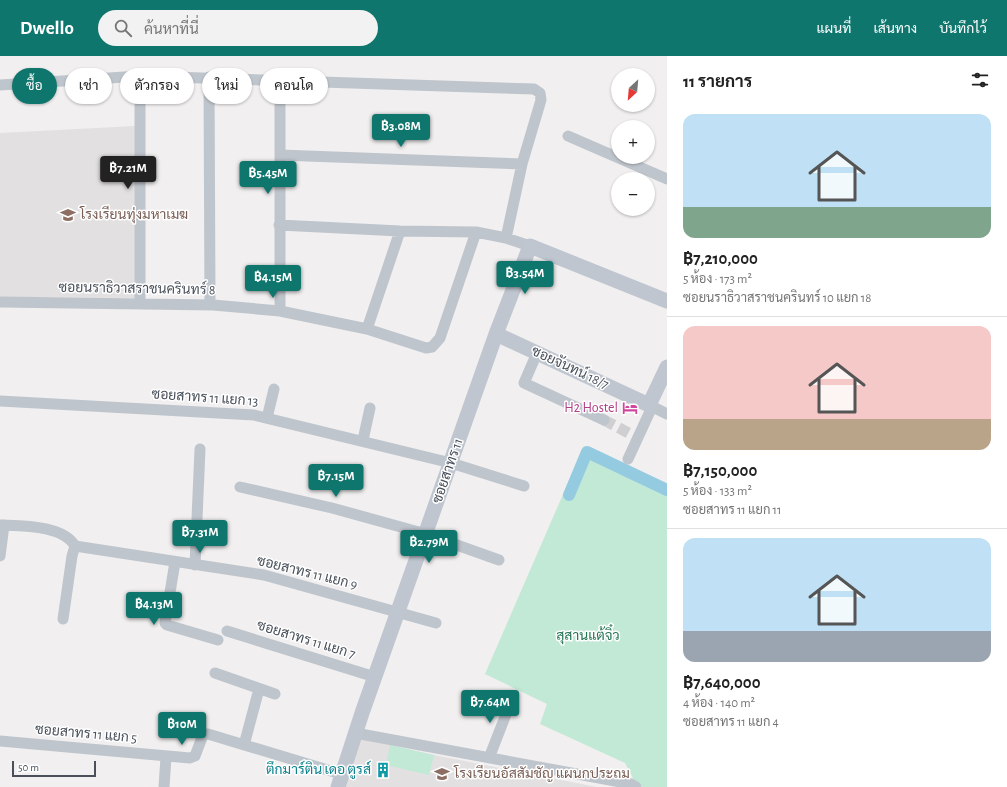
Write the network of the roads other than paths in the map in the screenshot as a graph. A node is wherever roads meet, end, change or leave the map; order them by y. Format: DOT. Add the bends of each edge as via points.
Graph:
graph roads {
  1 [pos="120,77"];
  2 [pos="328,82"];
  3 [pos="0,85"];
  4 [pos="140,104"];
  5 [pos="209,104"];
  6 [pos="280,104"];
  7 [pos="568,136"];
  8 [pos="280,155"];
  9 [pos="522,164"];
  10 [pos="667,179"];
  11 [pos="279,225"];
  12 [pos="400,231"];
  13 [pos="476,232"];
  14 [pos="506,238"];
  15 [pos="530,246"];
  16 [pos="667,301"];
  17 [pos="0,302"];
  18 [pos="140,304"];
  19 [pos="210,305"];
  20 [pos="280,310"];
  21 [pos="367,329"];
  22 [pos="496,334"];
  23 [pos="537,353"];
  24 [pos="667,367"];
  25 [pos="274,389"];
  26 [pos="0,401"];
  27 [pos="650,406"];
  28 [pos="370,408"];
  29 [pos="667,414"];
  30 [pos="267,418"];
  31 [pos="604,420"];
  32 [pos="363,440"];
  33 [pos="200,450"];
  34 [pos="628,459"];
  35 [pos="451,463"];
  36 [pos="524,486"];
  37 [pos="240,487"];
  38 [pos="2,525"];
  39 [pos="426,534"];
  40 [pos="75,546"];
  41 [pos="0,556"];
  42 [pos="499,560"];
  43 [pos="175,562"];
  44 [pos="195,565"];
  45 [pos="398,612"];
  46 [pos="63,619"];
  47 [pos="436,623"];
  48 [pos="227,631"];
  49 [pos="218,640"];
  50 [pos="215,673"];
  51 [pos="375,677"];
  52 [pos="259,689"];
  53 [pos="275,694"];
  54 [pos="512,699"];
  55 [pos="355,733"];
  56 [pos="0,742"];
  57 [pos="244,745"];
  58 [pos="166,757"];
  59 [pos="489,758"];
  60 [pos="340,781"];
  61 [pos="164,787"];
  62 [pos="636,787"];
  1 -- 3 [label="street"];
  2 -- 9 [label="street" via="534,89 540,93 541,100"];
  4 -- 18 [label="street"];
  5 -- 19 [label="street"];
  6 -- 8 [label="street"];
  7 -- 10 [label="street"];
  8 -- 9 [label="street"];
  8 -- 11 [label="street"];
  9 -- 14 [label="street"];
  11 -- 12 [label="street"];
  11 -- 20 [label="street"];
  12 -- 13 [label="street"];
  12 -- 21 [label="street"];
  13 -- 14 [label="street"];
  13 -- 21 [label="street, ซอยนราธิวาสราชนครินทร์ 8" via="440,338 432,347 418,347"];
  14 -- 15 [label="street"];
  15 -- 16 [label="street"];
  15 -- 22 [label="street, ซอยสาทร 11"];
  17 -- 18 [label="street, ซอยนราธิวาสราชนครินทร์ 8"];
  18 -- 19 [label="street, ซอยนราธิวาสราชนครินทร์ 8"];
  19 -- 20 [label="street, ซอยนราธิวาสราชนครินทร์ 8"];
  20 -- 21 [label="street, ซอยนราธิวาสราชนครินทร์ 8"];
  22 -- 23 [label="street, ซอยจันทน์ 18/7"];
  22 -- 35 [label="street, ซอยสาทร 11"];
  23 -- 27 [label="street, ซอยจันทน์ 18/7"];
  23 -- 31 [label="street" via="524,382"];
  24 -- 27 [label="street"];
  25 -- 30 [label="street"];
  26 -- 30 [label="street, ซอยสาทร 11 แยก 13" via="201,411"];
  27 -- 29 [label="street"];
  27 -- 34 [label="street"];
  28 -- 32 [label="street"];
  30 -- 32 [label="street, ซอยสาทร 11 แยก 13"];
  32 -- 35 [label="street, ซอยสาทร 11 แยก 13"];
  33 -- 44 [label="street"];
  35 -- 36 [label="street, ซอยสาทร 11 แยก 13"];
  35 -- 39 [label="street, ซอยสาทร 11"];
  37 -- 39 [label="street" via="332,508"];
  38 -- 40 [label="street" via="56,530 71,540"];
  38 -- 41 [label="street"];
  39 -- 42 [label="street"];
  39 -- 45 [label="street, ซอยสาทร 11"];
  40 -- 43 [label="street, ซอยสาทร 11 แยก 9"];
  40 -- 46 [label="street"];
  43 -- 44 [label="street, ซอยสาทร 11 แยก 9"];
  43 -- 49 [label="street" via="165,623"];
  44 -- 45 [label="street, ซอยสาทร 11 แยก 9" via="273,577"];
  45 -- 47 [label="street, ซอยสาทร 11 แยก 9"];
  45 -- 51 [label="street, ซอยสาทร 11"];
  48 -- 51 [label="street, ซอยสาทร 11 แยก 7"];
  50 -- 52 [label="street"];
  51 -- 55 [label="street, ซอยสาทร 11"];
  52 -- 53 [label="street"];
  52 -- 57 [label="street"];
  54 -- 59 [label="street"];
  55 -- 59 [label="street"];
  55 -- 60 [label="street, ซอยสาทร 11"];
  56 -- 58 [label="street, ซอยสาทร 11 แยก 5"];
  57 -- 58 [label="street, ซอยสาทร 11 แยก 5" via="208,734 202,737 194,758"];
  57 -- 60 [label="street, ซอยสาทร 11 แยก 5"];
  58 -- 61 [label="street"];
  59 -- 62 [label="street"];
}
